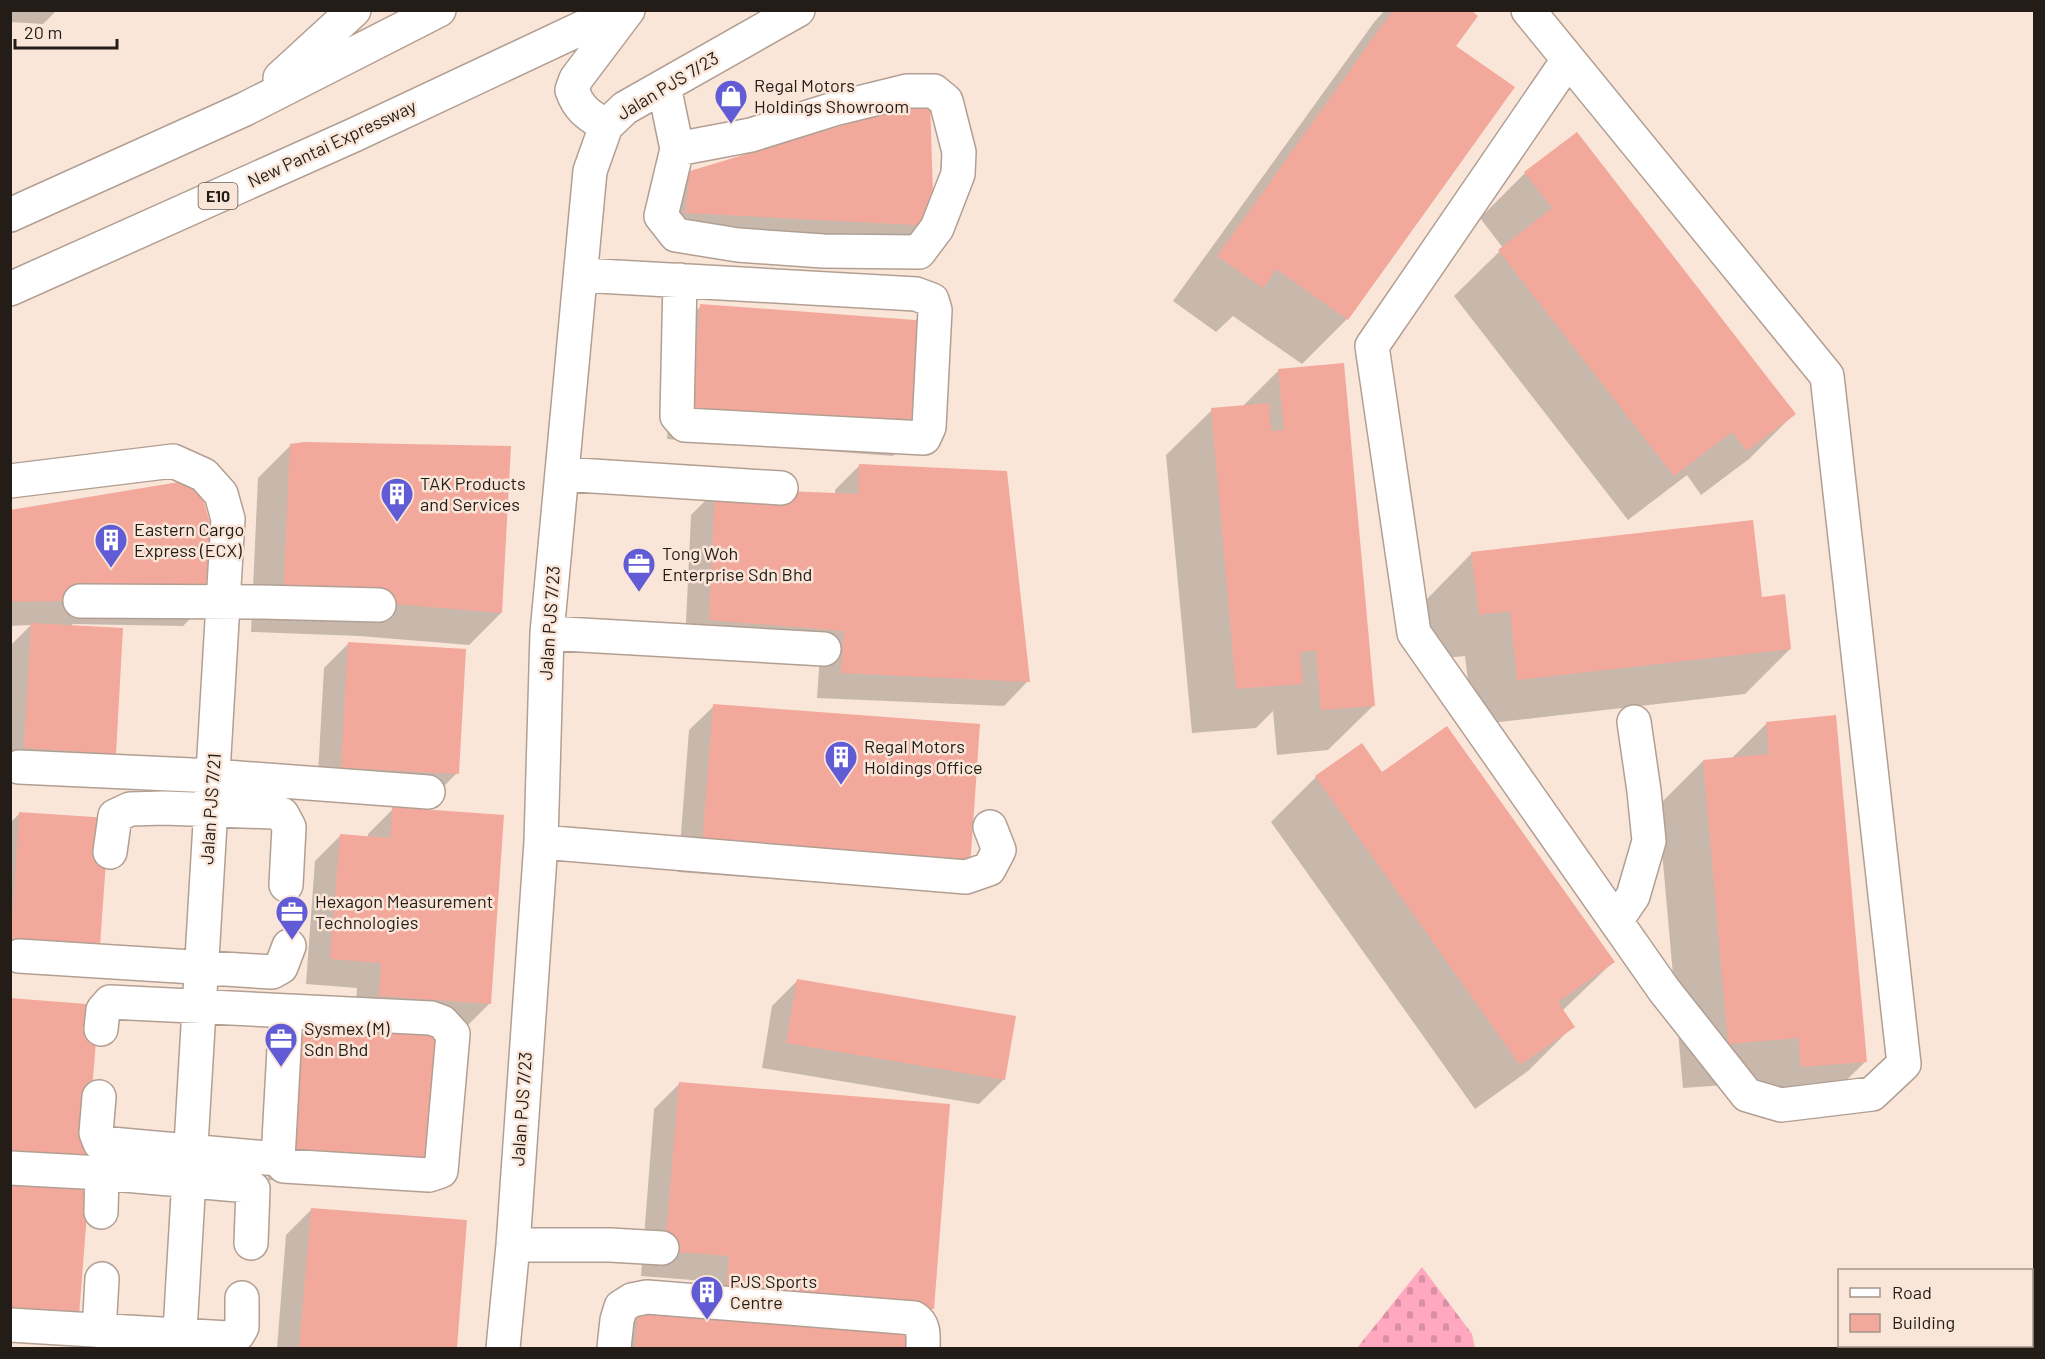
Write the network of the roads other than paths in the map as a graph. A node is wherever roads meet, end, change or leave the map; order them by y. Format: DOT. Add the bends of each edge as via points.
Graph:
graph roads {
  1 [pos="354,10"];
  2 [pos="440,10"];
  3 [pos="620,10"];
  4 [pos="628,10"];
  5 [pos="798,10"];
  6 [pos="1528,10"];
  7 [pos="1568,60"];
  8 [pos="664,86"];
  9 [pos="244,109"];
  10 [pos="606,126"];
  11 [pos="677,149"];
  12 [pos="10,215"];
  13 [pos="581,274"];
  14 [pos="680,280"];
  15 [pos="10,289"];
  16 [pos="562,474"];
  17 [pos="10,481"];
  18 [pos="781,489"];
  19 [pos="80,601"];
  20 [pos="223,603"];
  21 [pos="379,605"];
  22 [pos="547,633"];
  23 [pos="825,649"];
  24 [pos="1634,722"];
  25 [pos="19,766"];
  26 [pos="213,776"];
  27 [pos="428,792"];
  28 [pos="211,809"];
  29 [pos="990,827"];
  30 [pos="541,842"];
  31 [pos="110,852"];
  32 [pos="286,885"];
  33 [pos="1616,921"];
  34 [pos="289,946"];
  35 [pos="19,956"];
  36 [pos="202,968"];
  37 [pos="199,1008"];
  38 [pos="286,1012"];
  39 [pos="101,1029"];
  40 [pos="99,1097"];
  41 [pos="278,1159"];
  42 [pos="190,1166"];
  43 [pos="10,1168"];
  44 [pos="102,1173"];
  45 [pos="101,1212"];
  46 [pos="251,1243"];
  47 [pos="513,1245"];
  48 [pos="662,1248"];
  49 [pos="102,1279"];
  50 [pos="242,1298"];
  51 [pos="10,1325"];
  52 [pos="99,1330"];
  53 [pos="180,1342"];
  54 [pos="503,1348"];
  55 [pos="614,1348"];
  56 [pos="922,1348"];
  1 -- 9 [label="main road"];
  2 -- 9 [label="main road"];
  3 -- 15 [label="main road, New Pantai Expressway / E10" via="354,135"];
  4 -- 10 [label="main road" via="576,79 572,90 584,112"];
  5 -- 8 [label="main road, Jalan PJS 7/23"];
  6 -- 7 [label="main road"];
  7 -- 33 [label="main road" via="1372,346 1414,633"];
  7 -- 33 [label="main road" via="1827,376 1904,1064 1872,1094 1781,1105 1747,1095 1664,990"];
  8 -- 10 [label="main road, Jalan PJS 7/23" via="626,108"];
  8 -- 11 [label="main road"];
  9 -- 12 [label="main road"];
  10 -- 13 [label="main road, Jalan PJS 7/23" via="590,171"];
  11 -- 11 [label="main road" via="751,135 907,91 934,91 946,101 960,152 958,174 937,228 919,252 823,251 738,245 676,235 661,216"];
  13 -- 14 [label="main road"];
  13 -- 16 [label="main road, Jalan PJS 7/23"];
  14 -- 14 [label="main road" via="916,294 932,300 935,309 929,427 924,438 685,425 677,416"];
  16 -- 18 [label="main road"];
  16 -- 22 [label="main road, Jalan PJS 7/23"];
  17 -- 20 [label="main road, Jalan PJS 7/21" via="173,461 204,475 221,494 228,519"];
  19 -- 20 [label="main road"];
  20 -- 21 [label="main road"];
  20 -- 26 [label="main road, Jalan PJS 7/21"];
  22 -- 23 [label="main road"];
  22 -- 30 [label="main road, Jalan PJS 7/23"];
  24 -- 33 [label="main road" via="1648,841 1633,896"];
  25 -- 26 [label="main road"];
  26 -- 27 [label="main road"];
  26 -- 28 [label="main road, Jalan PJS 7/21"];
  28 -- 31 [label="main road" via="130,809 115,816"];
  28 -- 32 [label="main road" via="282,814 289,827"];
  28 -- 36 [label="main road, Jalan PJS 7/21"];
  29 -- 30 [label="main road" via="999,850 989,869 966,877"];
  30 -- 47 [label="main road, Jalan PJS 7/23"];
  34 -- 36 [label="main road" via="281,967 272,972"];
  35 -- 36 [label="main road"];
  36 -- 37 [label="main road, Jalan PJS 7/21"];
  37 -- 38 [label="main road"];
  37 -- 39 [label="main road" via="110,1002 103,1010"];
  37 -- 42 [label="main road, Jalan PJS 7/21"];
  38 -- 41 [label="main road"];
  38 -- 41 [label="main road" via="431,1018 442,1022 453,1034 441,1172 429,1175 284,1166"];
  40 -- 42 [label="main road" via="96,1133 100,1143"];
  41 -- 42 [label="main road"];
  42 -- 44 [label="main road"];
  42 -- 46 [label="main road" via="253,1190"];
  42 -- 53 [label="main road, Jalan PJS 7/21"];
  43 -- 44 [label="main road"];
  44 -- 45 [label="main road"];
  47 -- 48 [label="main road"];
  47 -- 54 [label="main road, Jalan PJS 7/23"];
  49 -- 52 [label="main road"];
  50 -- 53 [label="main road" via="243,1327 238,1334"];
  51 -- 52 [label="main road"];
  52 -- 53 [label="main road"];
  55 -- 56 [label="main road" via="621,1307 632,1300 647,1298 914,1318 922,1327"];
}
